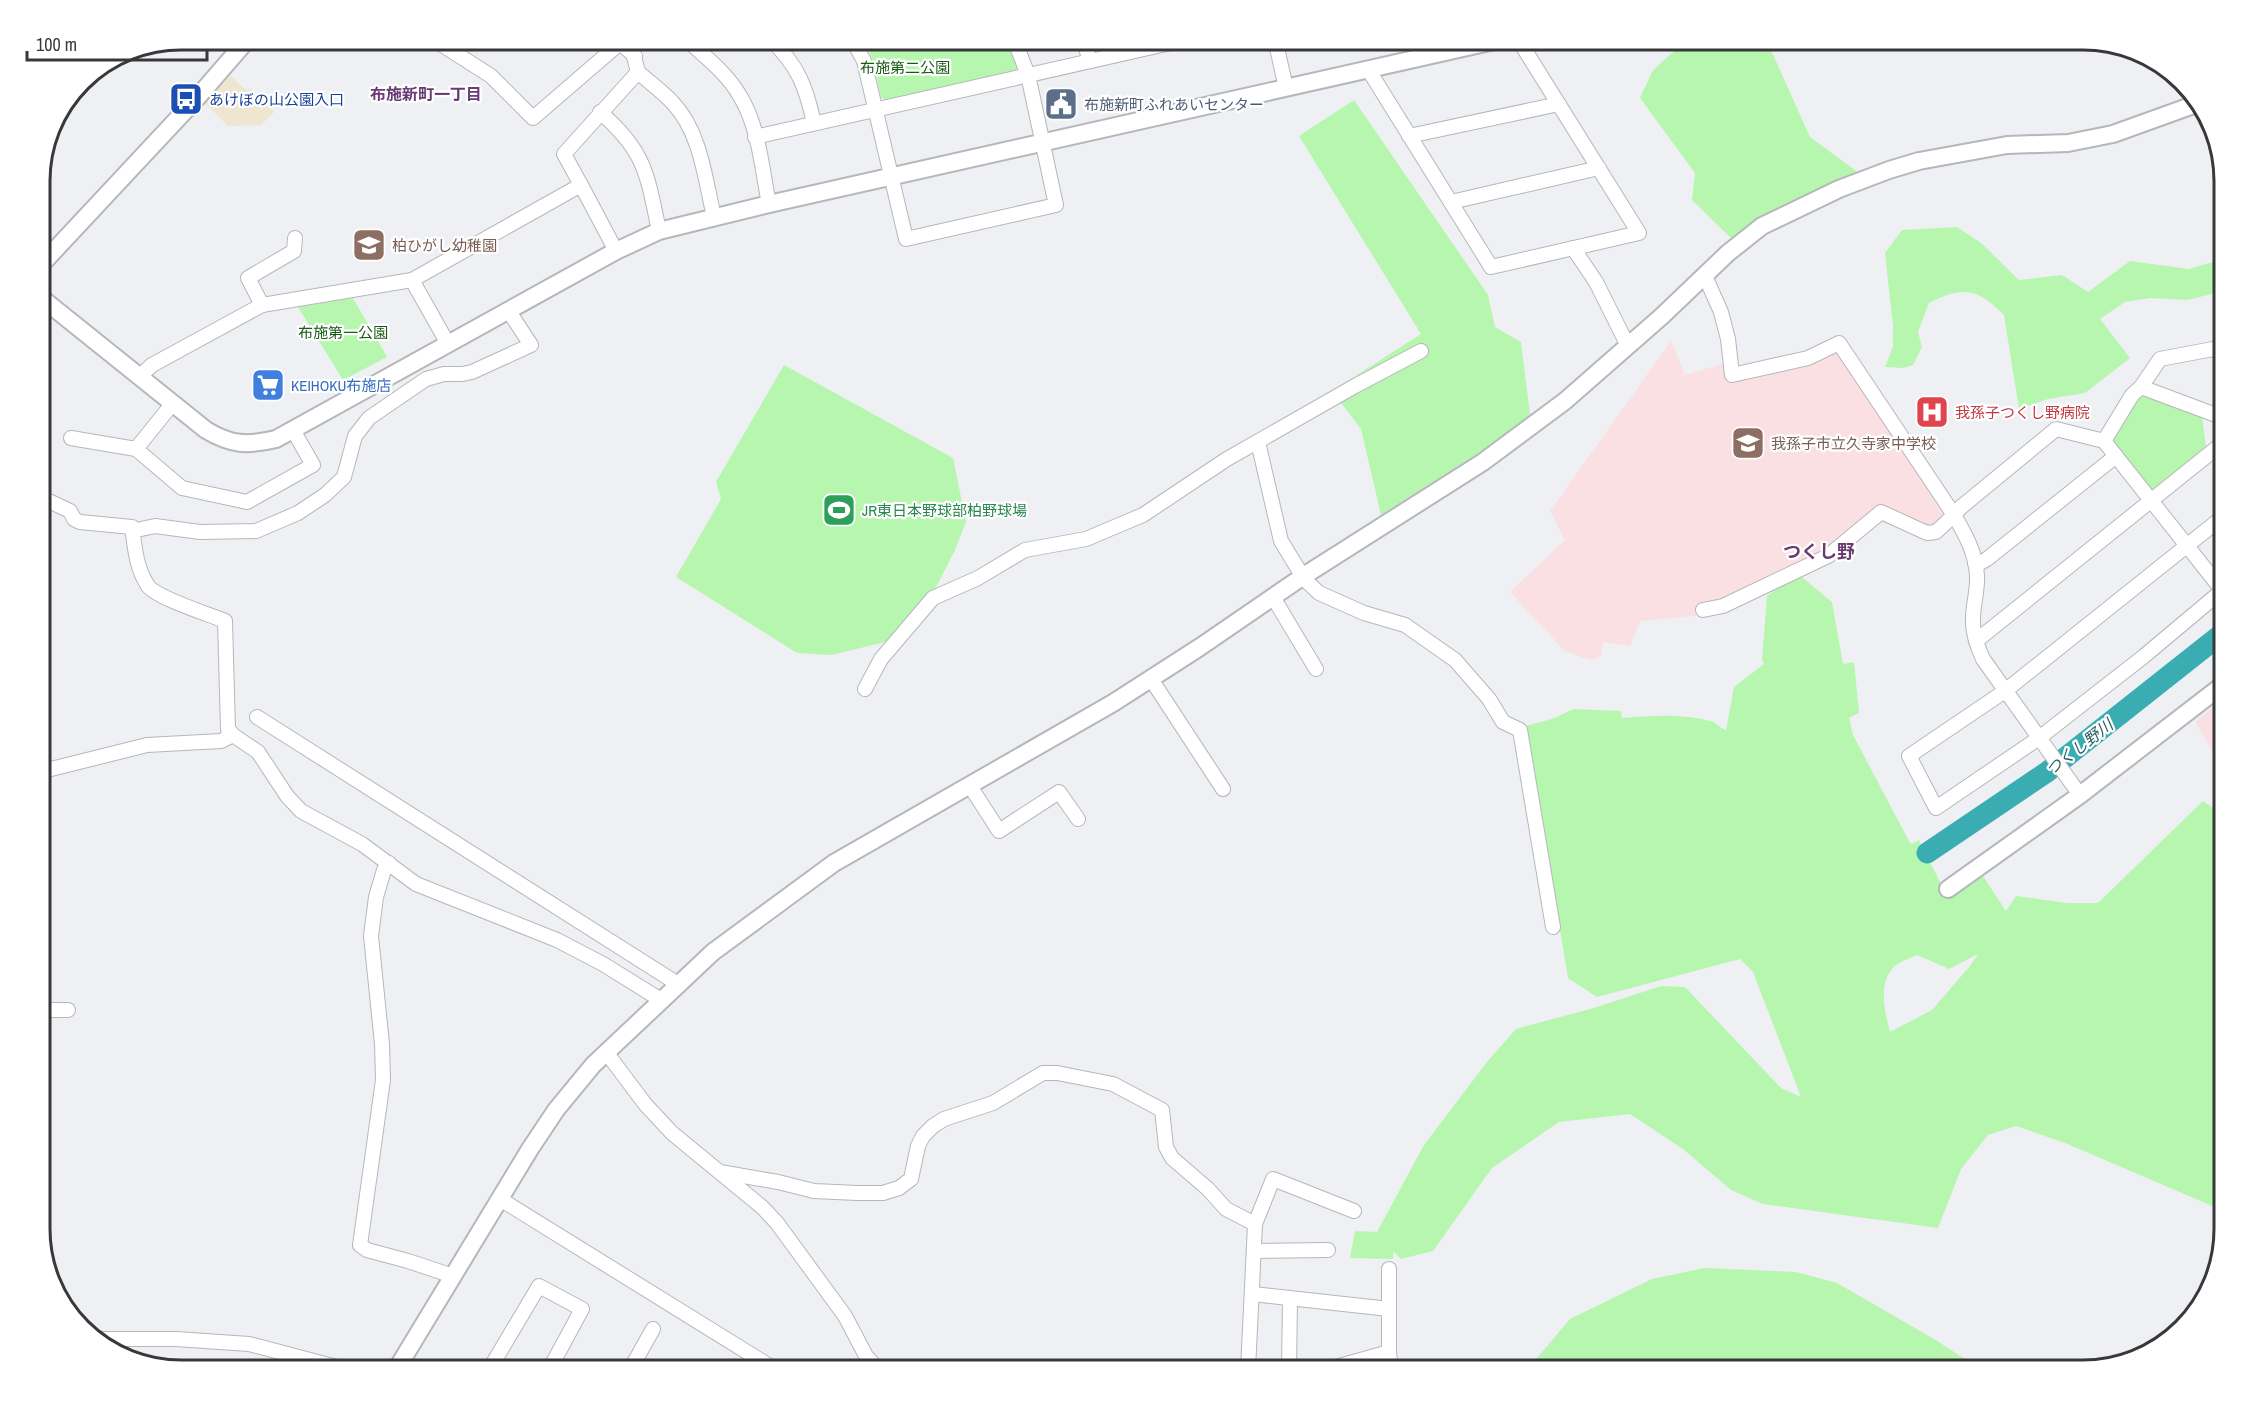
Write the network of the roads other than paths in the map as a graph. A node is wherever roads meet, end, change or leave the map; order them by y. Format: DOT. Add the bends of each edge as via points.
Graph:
graph roads {
  1 [pos="238,50"];
  2 [pos="450,50"];
  3 [pos="612,50"];
  4 [pos="628,50"];
  5 [pos="632,50"];
  6 [pos="697,50"];
  7 [pos="782,50"];
  8 [pos="858,50"];
  9 [pos="1018,50"];
  10 [pos="1086,50"];
  11 [pos="1127,50"];
  12 [pos="1277,50"];
  13 [pos="1438,50"];
  14 [pos="1525,50"];
  15 [pos="635,56"];
  16 [pos="1090,61"];
  17 [pos="1368,69"];
  18 [pos="638,72"];
  19 [pos="1028,75"];
  20 [pos="1286,88"];
  21 [pos="1559,104"];
  22 [pos="2190,106"];
  23 [pos="876,109"];
  24 [pos="600,112"];
  25 [pos="814,123"];
  26 [pos="1409,136"];
  27 [pos="755,137"];
  28 [pos="1042,143"];
  29 [pos="1599,168"];
  30 [pos="891,176"];
  31 [pos="582,185"];
  32 [pos="1451,202"];
  33 [pos="769,204"];
  34 [pos="714,217"];
  35 [pos="659,231"];
  36 [pos="295,238"];
  37 [pos="1573,248"];
  38 [pos="616,251"];
  39 [pos="50,255"];
  40 [pos="1705,276"];
  41 [pos="412,280"];
  42 [pos="262,304"];
  43 [pos="50,305"];
  44 [pos="508,310"];
  45 [pos="448,344"];
  46 [pos="1628,346"];
  47 [pos="2213,349"];
  48 [pos="1421,351"];
  49 [pos="139,377"];
  50 [pos="2141,387"];
  51 [pos="172,403"];
  52 [pos="2213,414"];
  53 [pos="293,430"];
  54 [pos="71,438"];
  55 [pos="2104,441"];
  56 [pos="1258,442"];
  57 [pos="136,449"];
  58 [pos="2213,451"];
  59 [pos="2116,456"];
  60 [pos="2152,500"];
  61 [pos="50,502"];
  62 [pos="1954,515"];
  63 [pos="2213,525"];
  64 [pos="132,531"];
  65 [pos="2188,546"];
  66 [pos="1975,563"];
  67 [pos="1303,577"];
  68 [pos="2213,578"];
  69 [pos="1273,597"];
  70 [pos="2213,598"];
  71 [pos="1703,610"];
  72 [pos="1976,641"];
  73 [pos="1316,669"];
  74 [pos="1151,679"];
  75 [pos="866,689"];
  76 [pos="2005,691"];
  77 [pos="2213,692"];
  78 [pos="257,717"];
  79 [pos="233,735"];
  80 [pos="2039,738"];
  81 [pos="50,769"];
  82 [pos="970,786"];
  83 [pos="1223,789"];
  84 [pos="2079,795"];
  85 [pos="1078,819"];
  86 [pos="389,863"];
  87 [pos="1948,889"];
  88 [pos="1553,927"];
  89 [pos="678,984"];
  90 [pos="661,1000"];
  91 [pos="50,1010"];
  92 [pos="68,1010"];
  93 [pos="606,1052"];
  94 [pos="720,1172"];
  95 [pos="500,1199"];
  96 [pos="1354,1211"];
  97 [pos="1255,1224"];
  98 [pos="1328,1250"];
  99 [pos="1255,1251"];
  100 [pos="1389,1269"];
  101 [pos="453,1276"];
  102 [pos="1253,1294"];
  103 [pos="1290,1298"];
  104 [pos="1389,1309"];
  105 [pos="653,1329"];
  106 [pos="111,1339"];
  107 [pos="1389,1352"];
  108 [pos="310,1360"];
  109 [pos="402,1360"];
  110 [pos="495,1360"];
  111 [pos="554,1360"];
  112 [pos="636,1360"];
  113 [pos="760,1360"];
  114 [pos="870,1360"];
  115 [pos="1249,1360"];
  116 [pos="1289,1360"];
  117 [pos="1361,1360"];
  118 [pos="1390,1360"];
  1 -- 39 [label="street"];
  2 -- 3 [label="street" via="491,76 533,118"];
  4 -- 15 [label="street"];
  5 -- 15 [label="street"];
  6 -- 27 [label="street" via="741,97"];
  7 -- 25 [label="street" via="804,83"];
  8 -- 23 [label="street"];
  9 -- 19 [label="street"];
  10 -- 16 [label="street"];
  11 -- 16 [label="street"];
  12 -- 20 [label="street"];
  13 -- 17 [label="street"];
  14 -- 21 [label="street"];
  15 -- 18 [label="street"];
  16 -- 19 [label="street"];
  17 -- 20 [label="street"];
  17 -- 26 [label="street"];
  18 -- 24 [label="street"];
  18 -- 34 [label="street" via="673,102 687,121"];
  19 -- 23 [label="street"];
  19 -- 28 [label="street"];
  20 -- 28 [label="street"];
  21 -- 26 [label="street"];
  21 -- 29 [label="street"];
  22 -- 40 [label="street" via="2113,134 2068,143 2007,145 1889,170 1762,226"];
  23 -- 25 [label="street"];
  23 -- 30 [label="street"];
  24 -- 31 [label="street" via="564,154"];
  24 -- 35 [label="street" via="633,145 640,159 650,185"];
  25 -- 27 [label="street"];
  26 -- 32 [label="street"];
  27 -- 33 [label="street"];
  28 -- 30 [label="street"];
  28 -- 30 [label="street" via="1056,205 906,239"];
  29 -- 32 [label="street"];
  29 -- 37 [label="street" via="1639,233"];
  30 -- 33 [label="street"];
  31 -- 38 [label="street"];
  31 -- 41 [label="street"];
  32 -- 37 [label="street" via="1491,267"];
  33 -- 34 [label="street"];
  34 -- 35 [label="street"];
  35 -- 38 [label="street"];
  36 -- 42 [label="street" via="294,251 248,278"];
  37 -- 46 [label="street" via="1596,282"];
  38 -- 44 [label="street"];
  40 -- 46 [label="street"];
  40 -- 62 [label="street" via="1722,312 1732,375 1808,358 1839,344"];
  41 -- 42 [label="street"];
  41 -- 45 [label="street"];
  42 -- 49 [label="street" via="152,365"];
  43 -- 49 [label="street"];
  44 -- 45 [label="street"];
  44 -- 64 [label="street" via="531,345 472,372 426,379 369,418 355,436 344,477 298,513 256,531 200,532 155,526"];
  45 -- 53 [label="street"];
  46 -- 67 [label="street" via="1523,434"];
  47 -- 50 [label="street" via="2160,359"];
  48 -- 56 [label="street"];
  49 -- 51 [label="street"];
  50 -- 52 [label="street"];
  50 -- 55 [label="street"];
  51 -- 53 [label="street" via="223,440 258,443 276,440"];
  51 -- 57 [label="street"];
  53 -- 57 [label="street" via="313,465 247,502 182,488"];
  54 -- 57 [label="street"];
  55 -- 59 [label="street"];
  55 -- 62 [label="street" via="2056,429"];
  56 -- 67 [label="street" via="1281,541"];
  56 -- 75 [label="street" via="1130,522 1086,539 1025,550 978,578 933,598 881,659"];
  58 -- 60 [label="street"];
  59 -- 60 [label="street"];
  59 -- 66 [label="street" via="1987,559"];
  60 -- 65 [label="street"];
  60 -- 72 [label="street"];
  61 -- 64 [label="street" via="70,511 80,522 132,527"];
  62 -- 66 [label="street" via="1970,544"];
  62 -- 71 [label="street" via="1936,532 1927,533 1881,512 1828,556 1723,606"];
  63 -- 65 [label="street"];
  64 -- 79 [label="street" via="137,561 150,588 225,621 228,729"];
  65 -- 68 [label="street"];
  65 -- 76 [label="street"];
  66 -- 72 [label="street" via="1972,624"];
  67 -- 69 [label="street"];
  67 -- 88 [label="street" via="1319,593 1364,614 1405,625 1433,644 1455,660 1489,699 1503,722 1520,730"];
  69 -- 73 [label="street"];
  69 -- 74 [label="street"];
  70 -- 80 [label="street"];
  72 -- 76 [label="street"];
  74 -- 82 [label="street"];
  74 -- 83 [label="street"];
  76 -- 80 [label="street"];
  76 -- 80 [label="street" via="1909,756 1936,808"];
  77 -- 84 [label="street"];
  78 -- 89 [label="street"];
  79 -- 81 [label="street" via="221,741 147,745"];
  79 -- 86 [label="street" via="258,752 301,811"];
  80 -- 84 [label="street"];
  82 -- 85 [label="street" via="999,831 1059,792"];
  82 -- 89 [label="street" via="834,863 713,952"];
  84 -- 87 [label="street"];
  86 -- 90 [label="street" via="416,884 557,940"];
  86 -- 101 [label="street" via="376,897 371,936 383,1080 360,1245"];
  89 -- 90 [label="street"];
  90 -- 93 [label="street"];
  91 -- 92 [label="street"];
  93 -- 94 [label="street" via="672,1133"];
  93 -- 95 [label="street" via="556,1110"];
  94 -- 97 [label="street" via="814,1191 883,1193 911,1179 922,1136 933,1126 993,1103 1043,1073 1057,1073 1113,1084 1162,1110 1166,1147 1172,1158 1226,1209"];
  94 -- 114 [label="street" via="777,1224 845,1316"];
  95 -- 101 [label="street"];
  95 -- 113 [label="street"];
  96 -- 97 [label="street" via="1273,1179"];
  97 -- 99 [label="street"];
  98 -- 99 [label="street"];
  99 -- 102 [label="street"];
  100 -- 104 [label="street"];
  101 -- 109 [label="street"];
  102 -- 103 [label="street"];
  102 -- 115 [label="street"];
  103 -- 104 [label="street"];
  103 -- 116 [label="street"];
  104 -- 107 [label="street"];
  105 -- 112 [label="street"];
  106 -- 108 [label="street" via="249,1344"];
  107 -- 117 [label="street"];
  107 -- 118 [label="street"];
  110 -- 111 [label="street" via="539,1286 582,1309"];
}
